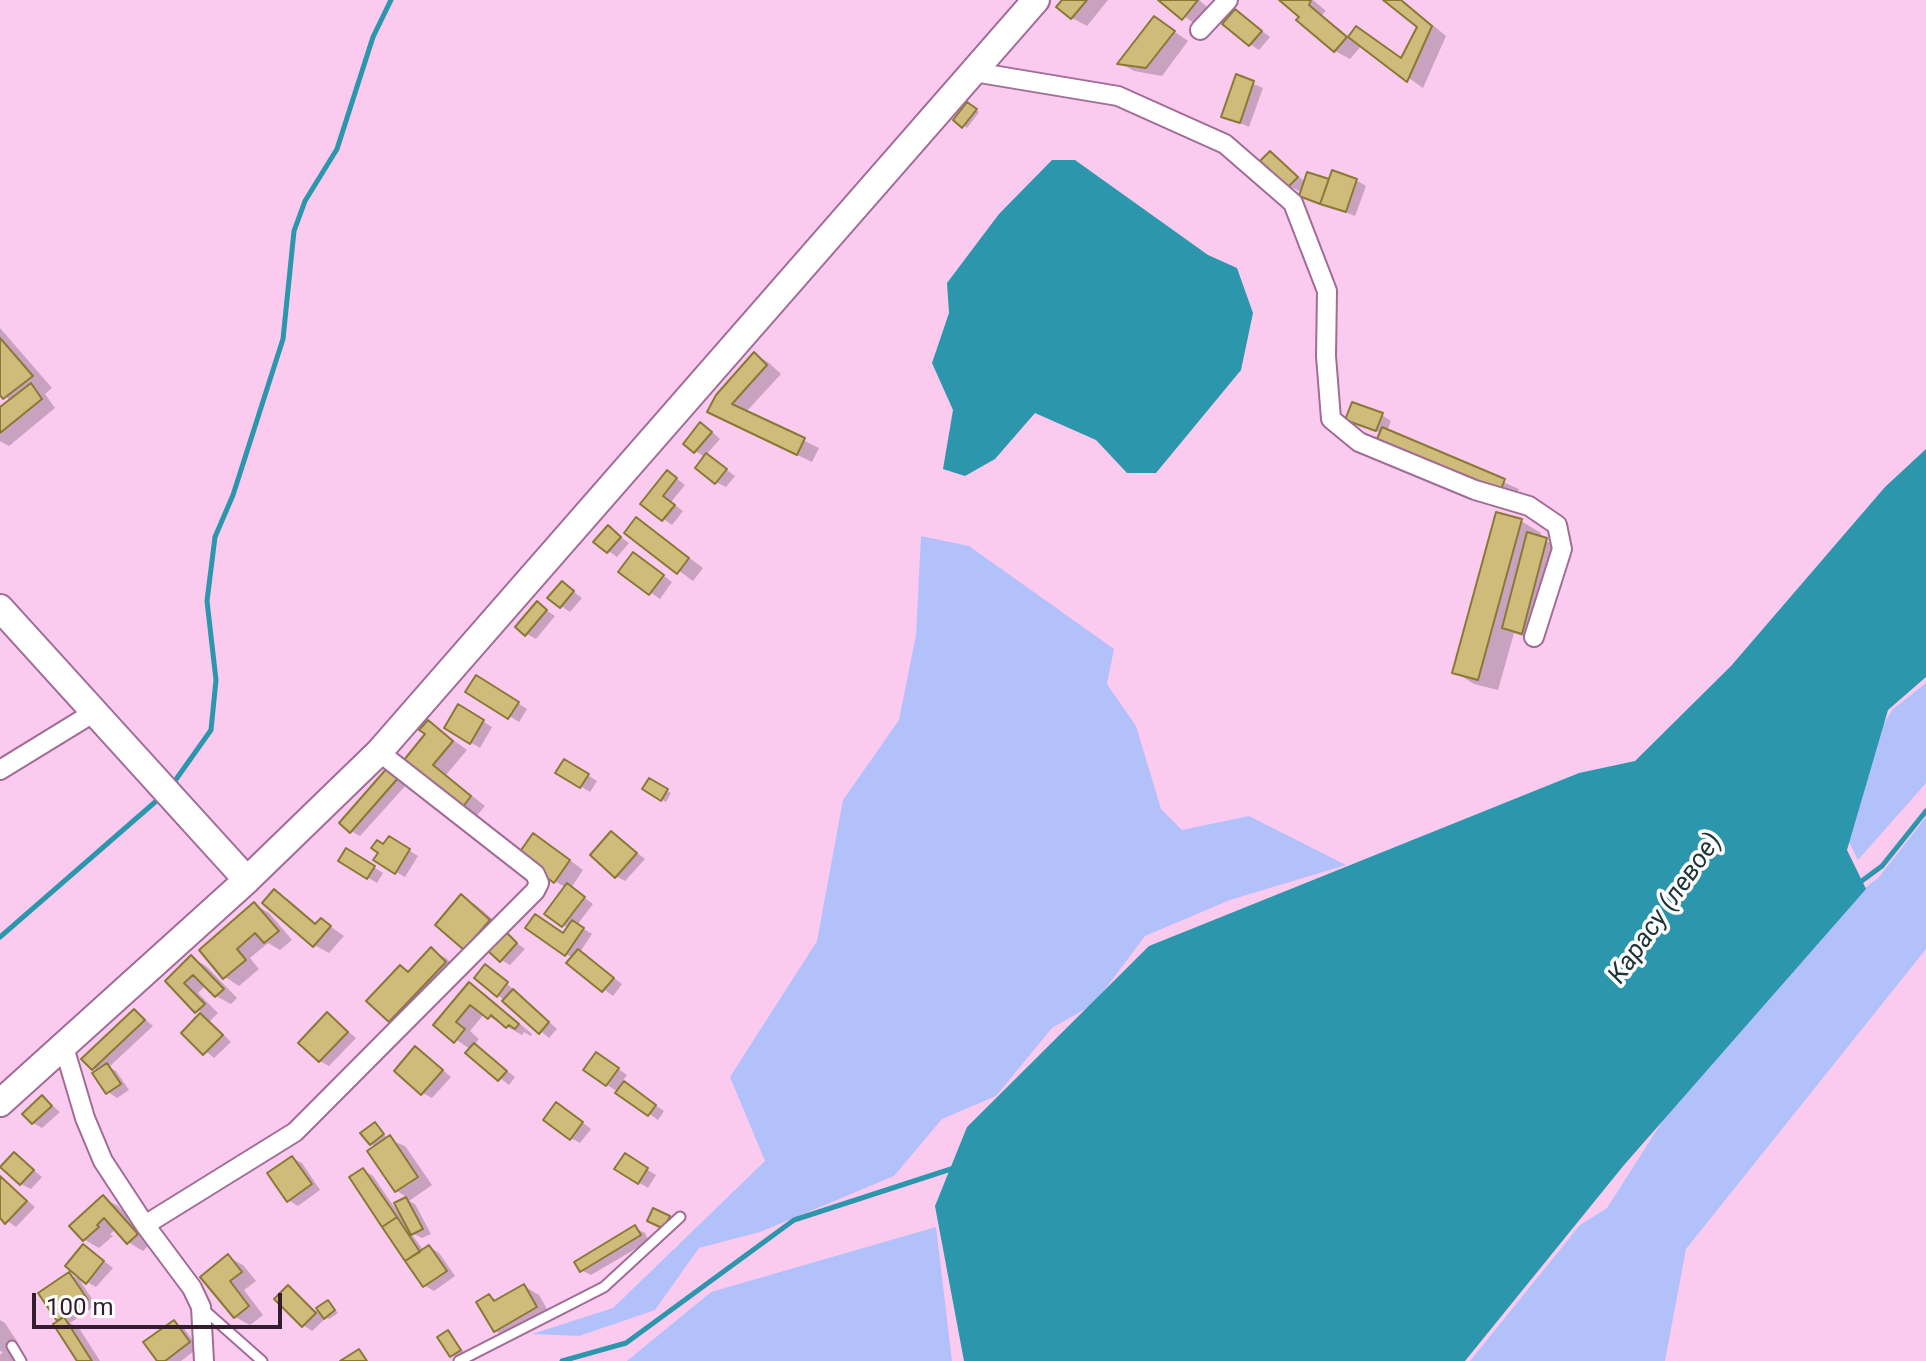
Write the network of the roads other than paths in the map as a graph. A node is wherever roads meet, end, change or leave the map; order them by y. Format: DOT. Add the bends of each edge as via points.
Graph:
graph roads {
  1 [pos="1036,0"];
  2 [pos="1228,0"];
  3 [pos="1200,30"];
  4 [pos="974,72"];
  5 [pos="0,608"];
  6 [pos="1534,637"];
  7 [pos="93,713"];
  8 [pos="379,752"];
  9 [pos="0,770"];
  10 [pos="247,880"];
  11 [pos="64,1047"];
  12 [pos="0,1103"];
  13 [pos="680,1217"];
  14 [pos="145,1225"];
  15 [pos="201,1307"];
  16 [pos="12,1346"];
  17 [pos="21,1361"];
  18 [pos="204,1361"];
  19 [pos="262,1361"];
  20 [pos="459,1361"];
  1 -- 4 [label="main road"];
  2 -- 3 [label="street"];
  4 -- 6 [label="street" via="1118,96 1225,144 1293,203 1327,291 1331,419 1359,442 1475,490 1529,506 1557,525 1562,549"];
  4 -- 8 [label="main road"];
  5 -- 7 [label="main road"];
  7 -- 9 [label="street"];
  7 -- 10 [label="main road"];
  8 -- 10 [label="main road"];
  8 -- 14 [label="street" via="535,874 539,883 295,1132"];
  10 -- 11 [label="main road"];
  11 -- 12 [label="main road"];
  11 -- 14 [label="street" via="103,1161"];
  13 -- 20 [label="lane" via="604,1287"];
  14 -- 15 [label="street"];
  15 -- 18 [label="street"];
  15 -- 19 [label="lane"];
  16 -- 17 [label="lane"];
}
